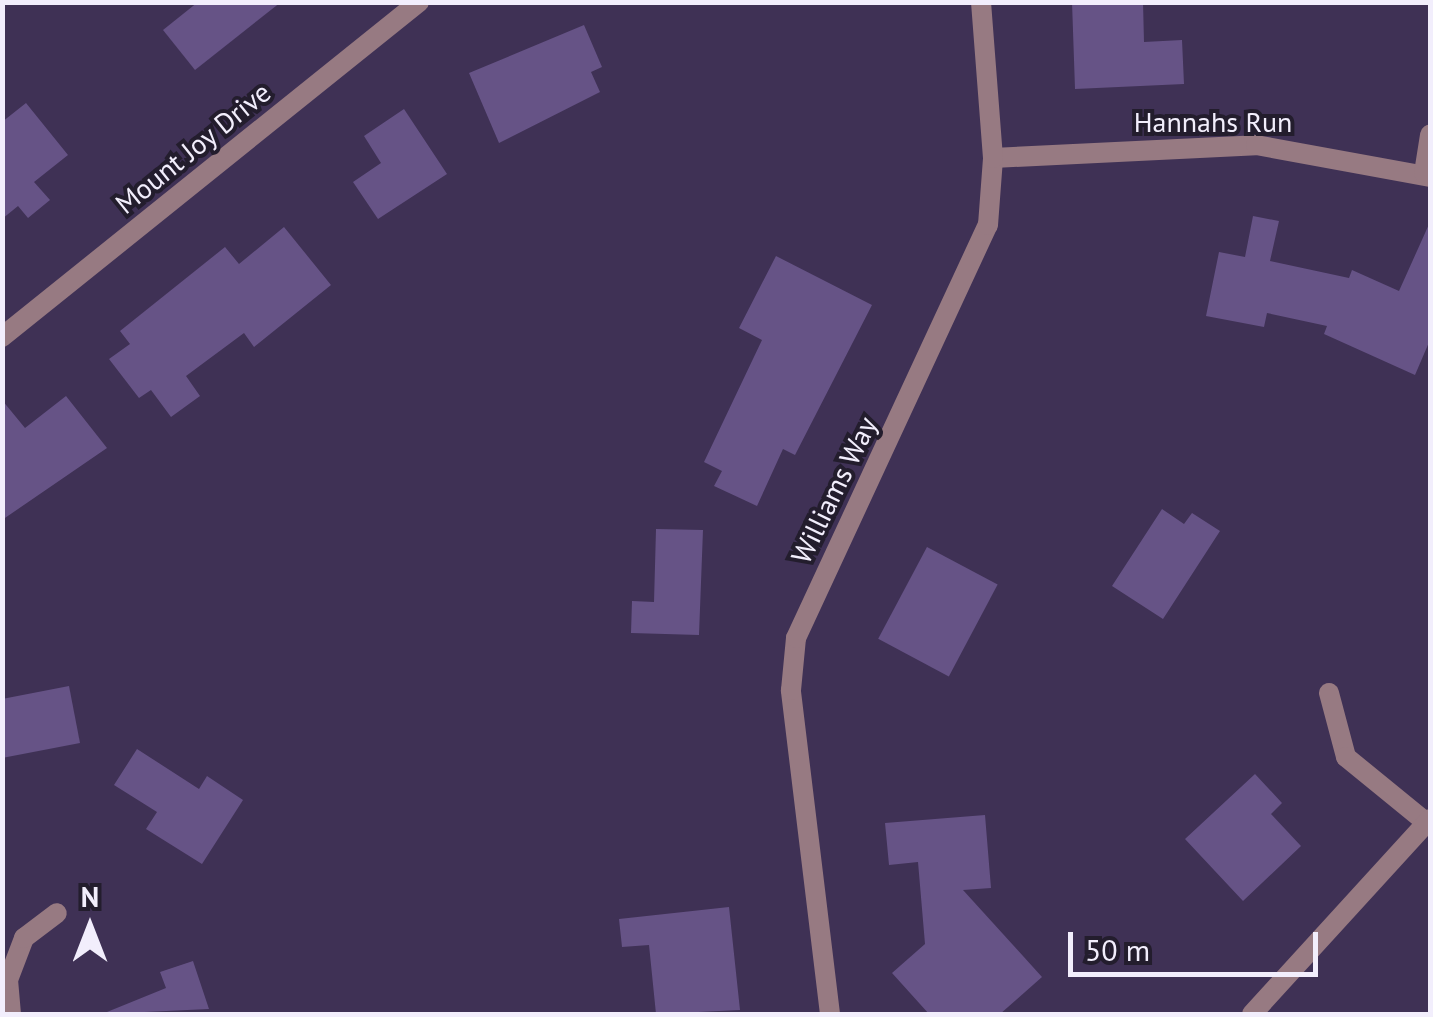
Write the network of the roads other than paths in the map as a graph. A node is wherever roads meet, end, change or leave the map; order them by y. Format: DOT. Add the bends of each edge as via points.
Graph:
graph roads {
  1 [pos="418,2"];
  2 [pos="981,2"];
  3 [pos="1430,134"];
  4 [pos="993,158"];
  5 [pos="1427,175"];
  6 [pos="2,337"];
  7 [pos="1329,692"];
  8 [pos="1429,821"];
  9 [pos="57,913"];
  10 [pos="10,1014"];
  11 [pos="830,1014"];
  12 [pos="1252,1014"];
  1 -- 6 [label="street, Mount Joy Drive"];
  2 -- 4 [label="street, Williams Way"];
  3 -- 5 [label="street"];
  4 -- 5 [label="street, Hannahs Run" via="1256,145"];
  4 -- 11 [label="street, Williams Way" via="988,224 960,294 796,638 791,690"];
  7 -- 8 [label="street" via="1346,757"];
  8 -- 12 [label="street"];
  9 -- 10 [label="street" via="24,938 8,980"];
}
